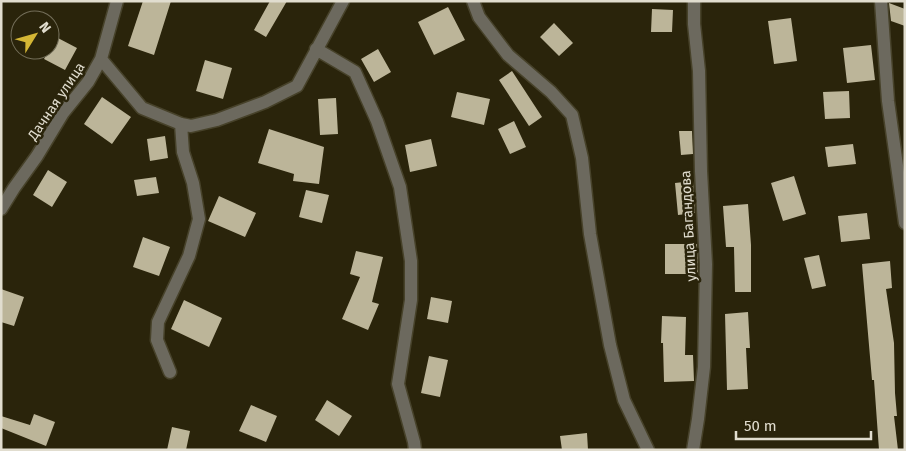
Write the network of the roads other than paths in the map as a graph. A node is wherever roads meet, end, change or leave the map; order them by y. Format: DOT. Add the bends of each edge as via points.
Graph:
graph roads {
  1 [pos="117,1"];
  2 [pos="343,1"];
  3 [pos="473,1"];
  4 [pos="694,1"];
  5 [pos="881,1"];
  6 [pos="316,49"];
  7 [pos="101,59"];
  8 [pos="181,124"];
  9 [pos="1,209"];
  10 [pos="905,223"];
  11 [pos="170,372"];
  12 [pos="415,450"];
  13 [pos="648,450"];
  14 [pos="693,450"];
  1 -- 7 [label="street, Дачная улица"];
  2 -- 6 [label="street"];
  3 -- 13 [label="street" via="479,17 508,55 572,115 582,158 590,234 610,345 624,400"];
  4 -- 14 [label="street, улица Багандова" via="706,273 704,367"];
  5 -- 10 [label="street" via="888,101"];
  6 -- 8 [label="street" via="297,86 216,120 191,126"];
  6 -- 12 [label="street" via="355,72 377,121 400,187 411,261 411,290 398,384"];
  7 -- 8 [label="street" via="142,108"];
  7 -- 9 [label="street, Дачная улица"];
  8 -- 11 [label="street" via="182,152 193,183 199,219 189,256 158,322 157,340"];
}
